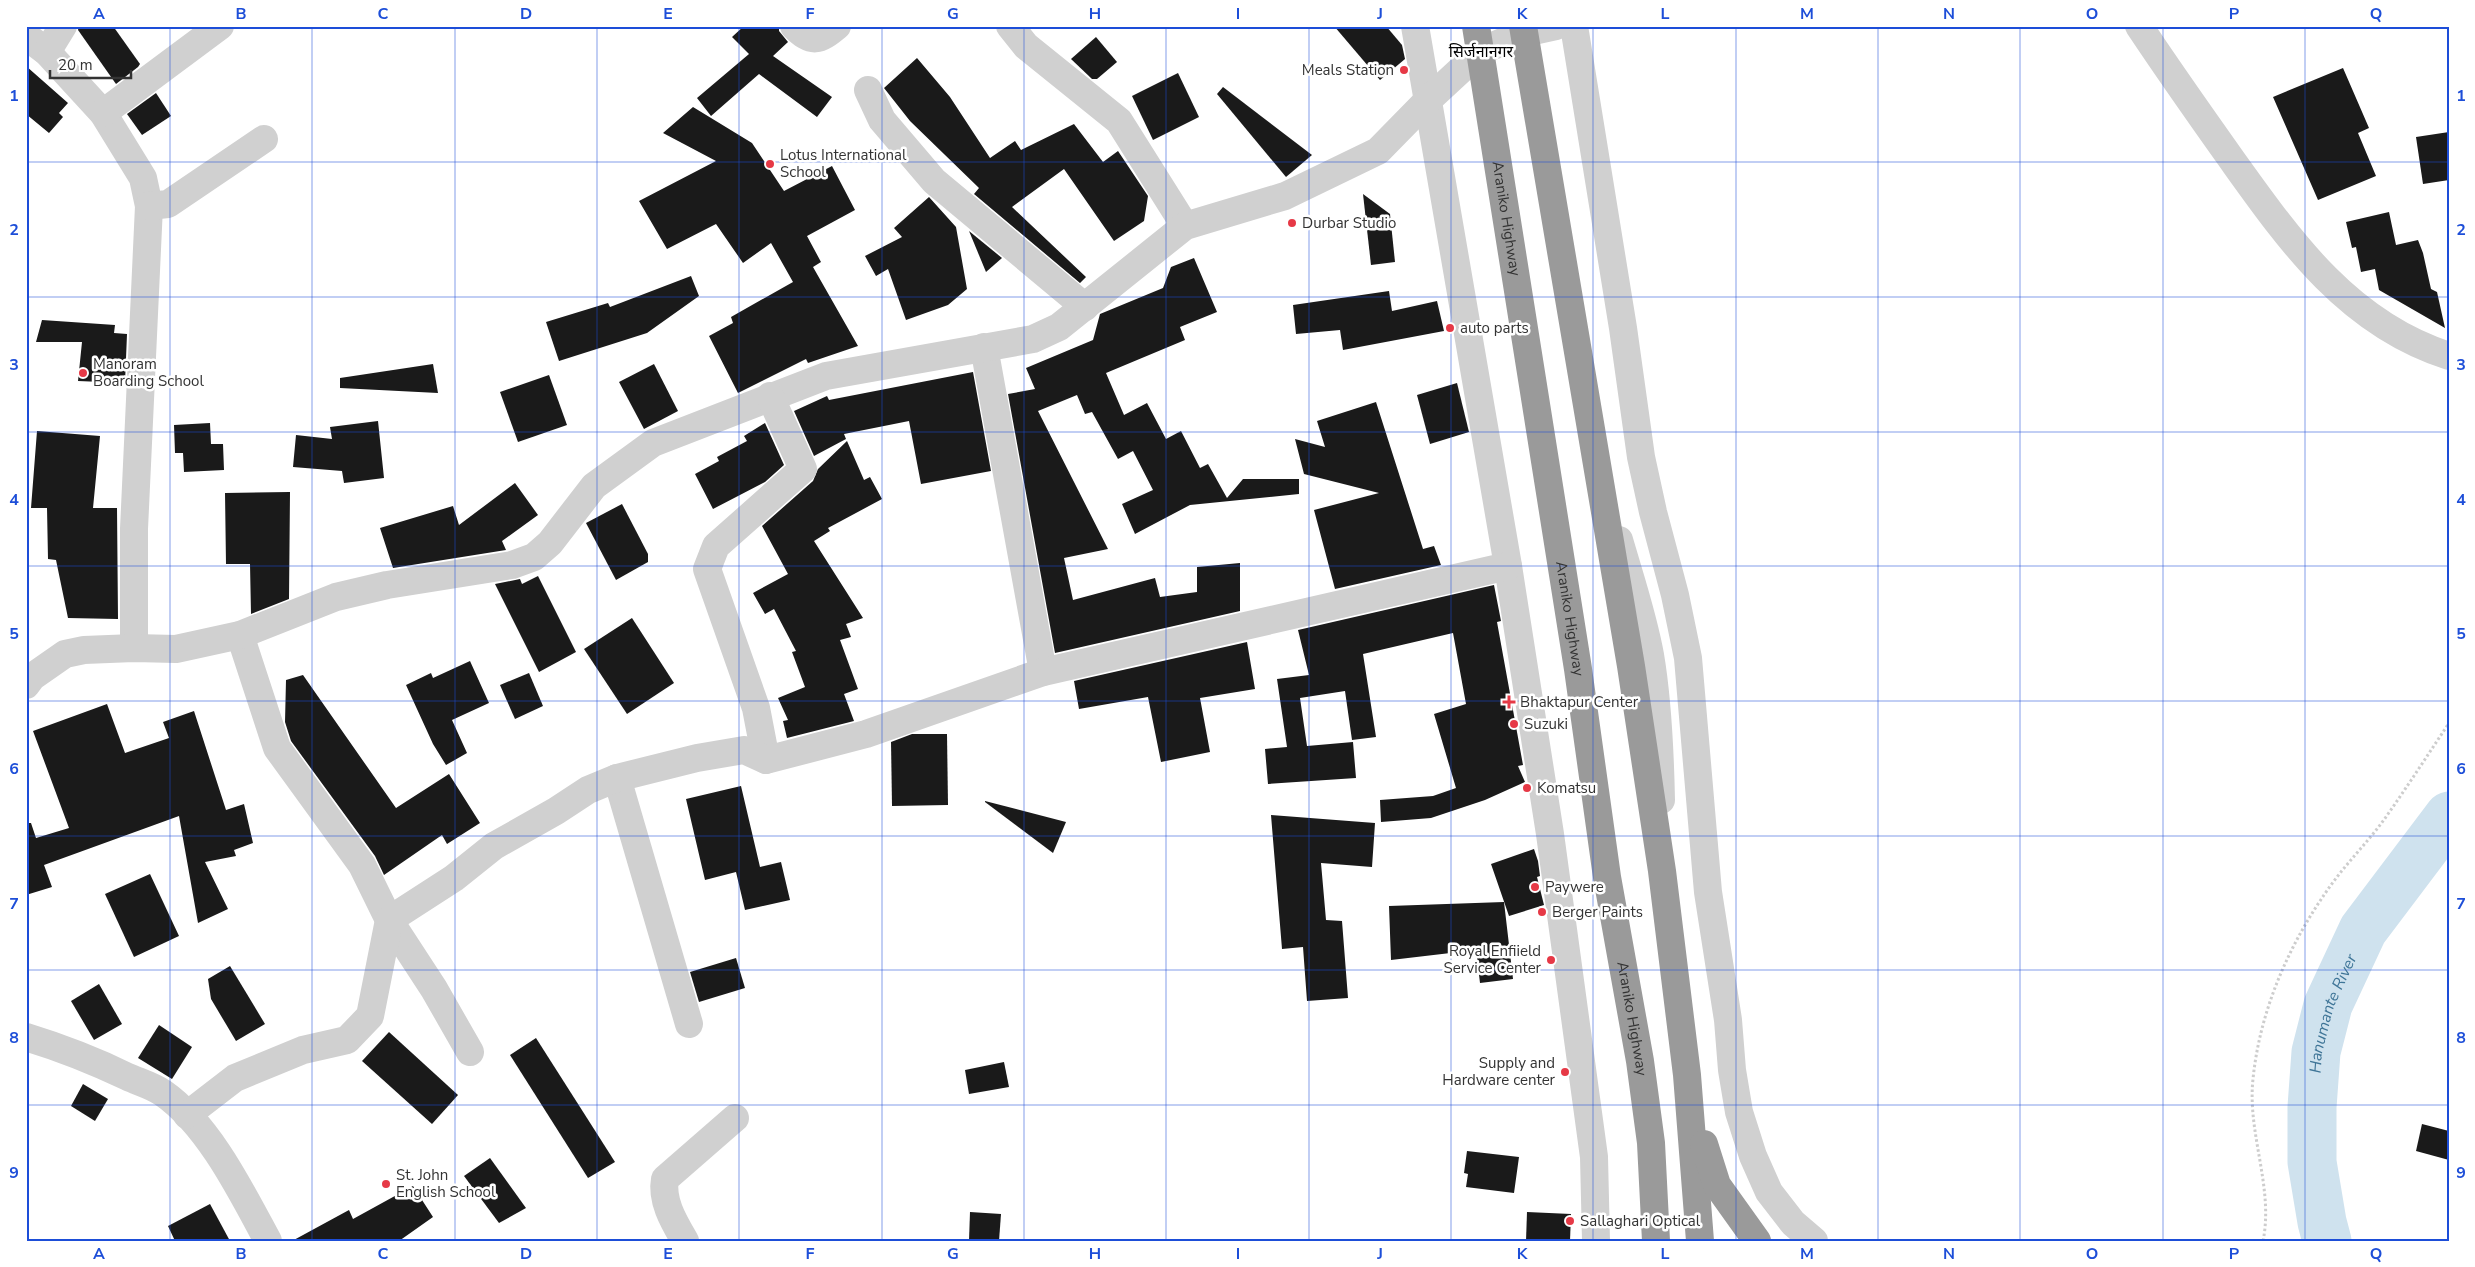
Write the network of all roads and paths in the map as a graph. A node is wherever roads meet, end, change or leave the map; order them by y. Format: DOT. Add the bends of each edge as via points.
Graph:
graph roads {
  1 [pos="63,26"];
  2 [pos="220,26"];
  3 [pos="794,26"];
  4 [pos="837,26"];
  5 [pos="1010,26"];
  6 [pos="1415,26"];
  7 [pos="1556,26"];
  8 [pos="1574,26"];
  9 [pos="2139,26"];
  10 [pos="1524,30"];
  11 [pos="1479,39"];
  12 [pos="37,44"];
  13 [pos="868,90"];
  14 [pos="1427,101"];
  15 [pos="103,113"];
  16 [pos="264,139"];
  17 [pos="149,206"];
  18 [pos="1185,226"];
  19 [pos="1084,307"];
  20 [pos="984,347"];
  21 [pos="2449,356"];
  22 [pos="770,396"];
  23 [pos="1508,566"];
  24 [pos="240,635"];
  25 [pos="134,648"];
  26 [pos="1043,672"];
  27 [pos="26,685"];
  28 [pos="2449,722"];
  29 [pos="766,760"];
  30 [pos="616,778"];
  31 [pos="389,920"];
  32 [pos="689,1024"];
  33 [pos="26,1037"];
  34 [pos="470,1052"];
  35 [pos="1687,1075"];
  36 [pos="187,1115"];
  37 [pos="735,1118"];
  38 [pos="268,1241"];
  39 [pos="685,1241"];
  40 [pos="1596,1241"];
  41 [pos="1656,1241"];
  42 [pos="1700,1241"];
  43 [pos="1757,1241"];
  44 [pos="1814,1241"];
  45 [pos="2263,1241"];
  1 -- 12 [label="street"];
  2 -- 15 [label="street"];
  3 -- 4 [label="street" via="814,40"];
  5 -- 18 [label="street" via="1026,46 1119,121"];
  6 -- 14 [label="street"];
  7 -- 10 [label="street"];
  8 -- 44 [label="street" via="1641,457 1688,658 1708,892 1739,1112 1769,1192 1793,1222"];
  9 -- 21 [label="street" via="2296,247 2340,293 2382,323 2429,350"];
  10 -- 11 [label="street"];
  10 -- 35 [label="highway" via="1632,666"];
  11 -- 14 [label="street"];
  11 -- 41 [label="highway, Araniko Highway" via="1578,669 1607,877 1640,1061 1651,1143"];
  12 -- 15 [label="street"];
  13 -- 19 [label="street" via="882,120 934,181"];
  14 -- 18 [label="street" via="1378,151 1285,196"];
  14 -- 23 [label="street"];
  15 -- 17 [label="street" via="143,178"];
  16 -- 17 [label="street" via="168,204"];
  17 -- 25 [label="street" via="134,529"];
  18 -- 19 [label="street"];
  19 -- 20 [label="street" via="1059,327 1033,339"];
  20 -- 22 [label="street" via="826,376"];
  20 -- 26 [label="street"];
  22 -- 24 [label="street" via="653,443 626,461 594,486 550,543 534,557 512,565 387,585 336,597"];
  22 -- 29 [label="street" via="803,469 716,546 707,568 756,708"];
  23 -- 26 [label="street"];
  23 -- 40 [label="street" via="1550,834 1594,1157"];
  24 -- 25 [label="street" via="176,649"];
  24 -- 31 [label="street" via="277,748 362,865"];
  25 -- 27 [label="street" via="65,654 32,677"];
  26 -- 29 [label="street" via="866,734"];
  28 -- 45 [label="path" via="2388,815 2332,885 2299,934 2272,994 2260,1035 2253,1080 2252,1115 2266,1226"];
  29 -- 30 [label="street" via="744,750"];
  30 -- 31 [label="street" via="588,790 494,846 454,878"];
  30 -- 32 [label="street"];
  31 -- 34 [label="street"];
  31 -- 36 [label="street" via="370,1016 347,1040 303,1050 235,1078"];
  33 -- 36 [label="street" via="71,1051 162,1093"];
  35 -- 42 [label="highway"];
  35 -- 43 [label="highway" via="1717,1185"];
  36 -- 38 [label="street" via="235,1180"];
  37 -- 39 [label="street" via="665,1179 670,1213"];
}
